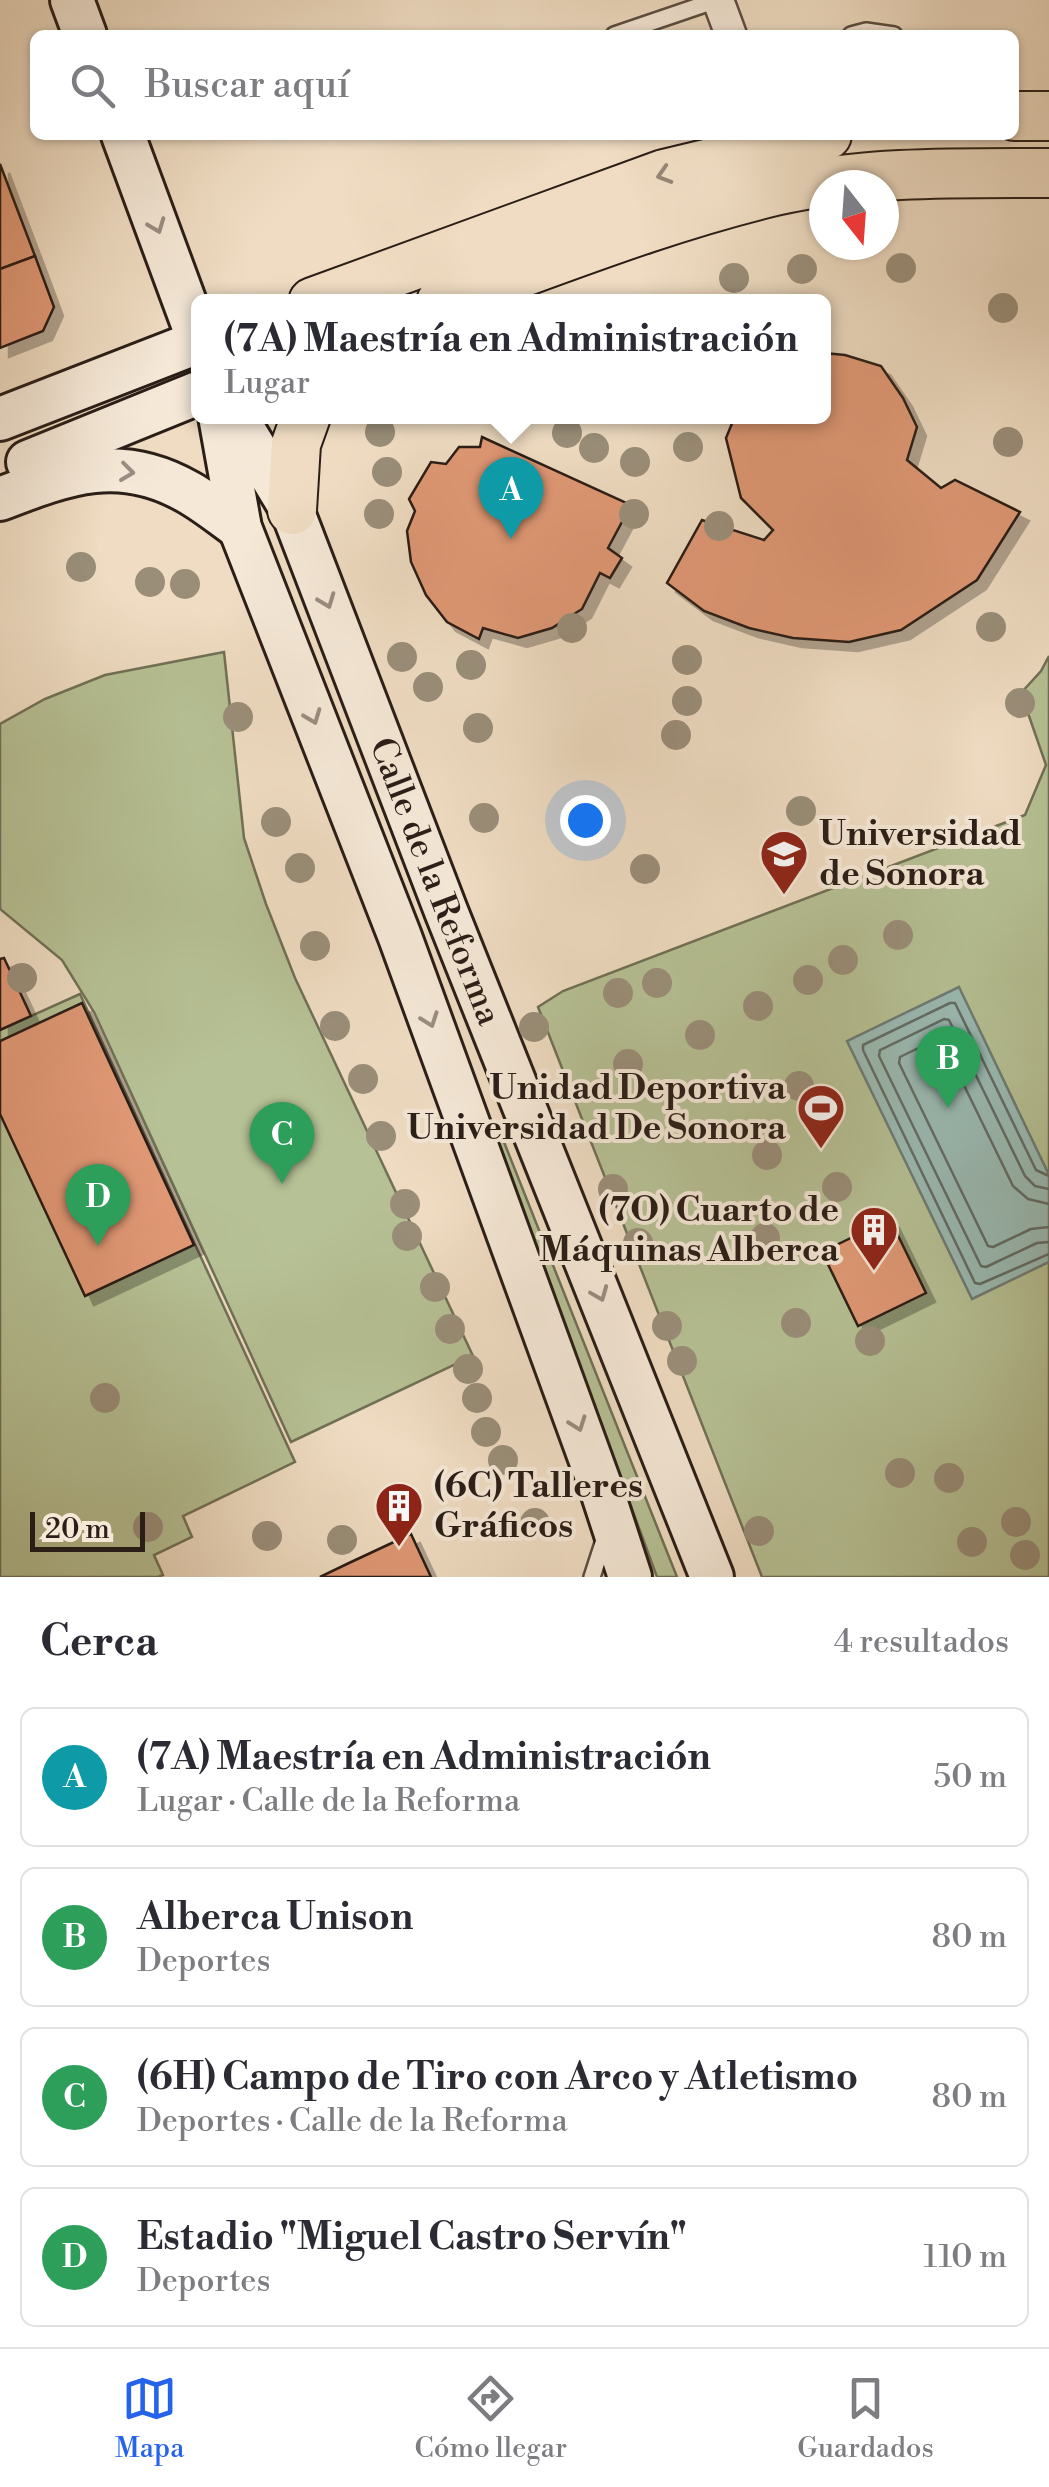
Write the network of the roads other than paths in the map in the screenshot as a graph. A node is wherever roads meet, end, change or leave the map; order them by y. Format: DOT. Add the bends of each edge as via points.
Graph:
graph roads {
  1 [pos="72,0"];
  2 [pos="718,0"];
  3 [pos="84,30"];
  4 [pos="629,30"];
  5 [pos="730,30"];
  6 [pos="1019,116"];
  7 [pos="1049,116"];
  8 [pos="125,140"];
  9 [pos="769,141"];
  10 [pos="1049,142"];
  11 [pos="899,171"];
  12 [pos="1049,174"];
  13 [pos="899,180"];
  14 [pos="809,188"];
  15 [pos="809,205"];
  16 [pos="335,294"];
  17 [pos="463,294"];
  18 [pos="548,294"];
  19 [pos="191,321"];
  20 [pos="191,343"];
  21 [pos="191,396"];
  22 [pos="0,419"];
  23 [pos="221,424"];
  24 [pos="240,424"];
  25 [pos="303,424"];
  26 [pos="0,473"];
  27 [pos="0,499"];
  28 [pos="292,510"];
  29 [pos="240,528"];
  30 [pos="423,924"];
  31 [pos="610,1516"];
  32 [pos="592,1577"];
  33 [pos="630,1577"];
  34 [pos="712,1577"];
  1 -- 3 [label="main road"];
  2 -- 4 [label="lane"];
  2 -- 5 [label="street"];
  6 -- 7 [label="main road"];
  8 -- 19 [label="main road, one-way"];
  9 -- 16 [label="main road, one-way"];
  10 -- 11 [label="main road" via="960,149"];
  12 -- 13 [label="main road"];
  14 -- 17 [label="main road" via="631,234"];
  15 -- 18 [label="main road"];
  20 -- 22 [label="main road"];
  21 -- 26 [label="main road"];
  23 -- 29 [label="main road, Calle de la Reforma"];
  24 -- 28 [label="main road, Calle de la Reforma"];
  25 -- 28 [label="main road"];
  27 -- 29 [label="main road, one-way" via="82,470 122,470 190,492"];
  28 -- 30 [label="main road, Calle de la Reforma, one-way"];
  29 -- 30 [label="main road, Calle de la Reforma, one-way"];
  30 -- 31 [label="main road, Calle de la Reforma, one-way"];
  30 -- 34 [label="main road, Calle de la Reforma, one-way"];
  31 -- 32 [label="lane"];
  31 -- 33 [label="main road, Calle de la Reforma"];
}
